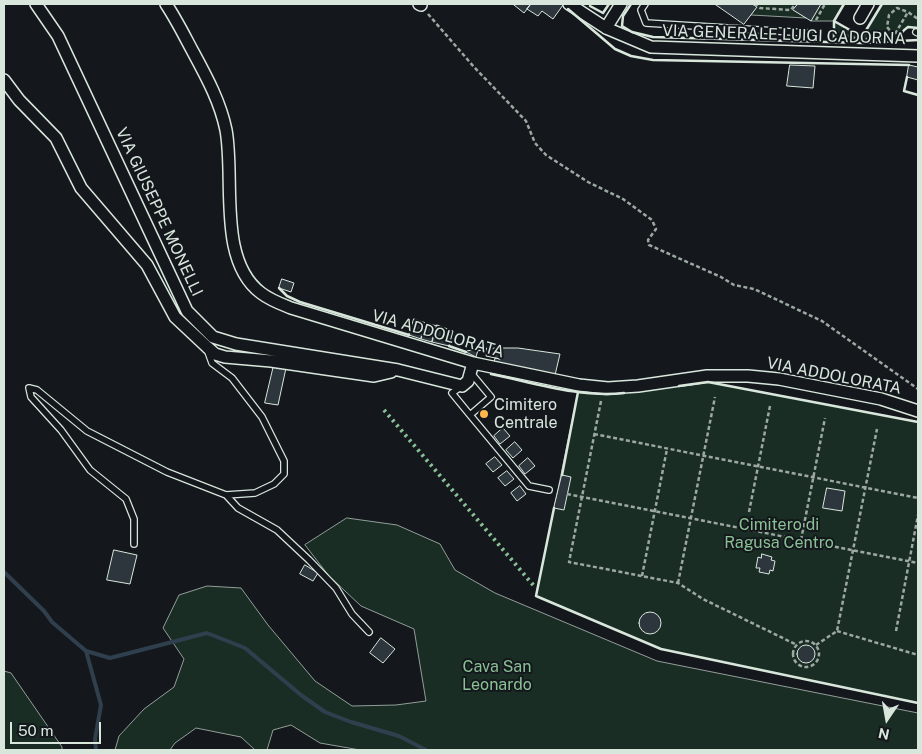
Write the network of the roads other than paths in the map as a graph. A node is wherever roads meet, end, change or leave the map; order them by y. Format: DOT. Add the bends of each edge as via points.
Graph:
graph roads {
  1 [pos="36,4"];
  2 [pos="166,4"];
  3 [pos="569,4"];
  4 [pos="621,4"];
  5 [pos="645,4"];
  6 [pos="868,4"];
  7 [pos="860,18"];
  8 [pos="606,28"];
  9 [pos="809,33"];
  10 [pos="918,56"];
  11 [pos="4,80"];
  12 [pos="207,348"];
  13 [pos="472,368"];
  14 [pos="398,370"];
  15 [pos="462,386"];
  16 [pos="918,411"];
  17 [pos="470,415"];
  18 [pos="549,490"];
  19 [pos="226,495"];
  20 [pos="134,544"];
  21 [pos="369,632"];
  1 -- 14 [label="street, VIA GIUSEPPE MONELLI" via="58,36 187,311 200,325 213,337 236,344"];
  2 -- 13 [label="street, VIA ADDOLORATA" via="213,90 222,113 229,156 232,241 236,258 250,282 274,301 291,308"];
  3 -- 8 [label="street, VIA GENERALE LUIGI CADORNA"];
  4 -- 8 [label="street"];
  5 -- 9 [label="lane" via="641,10 646,23"];
  6 -- 7 [label="street"];
  8 -- 10 [label="street, VIA GENERALE LUIGI CADORNA" via="651,48"];
  11 -- 12 [label="street" via="56,138 81,188 147,266 175,317"];
  12 -- 14 [label="street" via="225,357 271,360 374,376"];
  12 -- 19 [label="lane" via="212,363 232,378 262,416 284,461 284,474 274,484 255,493"];
  13 -- 15 [label="street" via="467,383"];
  13 -- 16 [label="street, VIA ADDOLORATA" via="608,388 708,376 748,376 881,399"];
  13 -- 17 [label="lane" via="491,397"];
  14 -- 15 [label="street, VIA GIUSEPPE MONELLI"];
  15 -- 17 [label="lane" via="452,393"];
  17 -- 18 [label="lane" via="529,486"];
  19 -- 20 [label="lane" via="167,472 87,432 37,390 29,388 31,397 61,430 90,470 126,498 134,519"];
  19 -- 21 [label="lane" via="238,508 277,530 309,560 336,588 352,614"];
}
